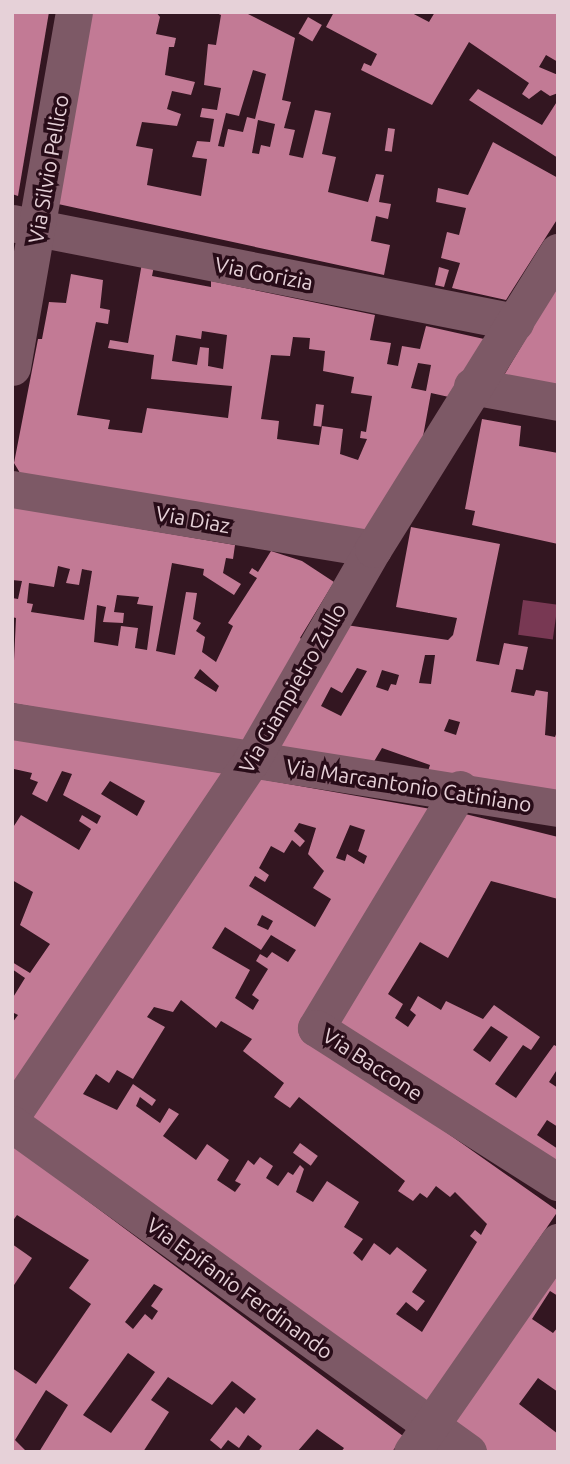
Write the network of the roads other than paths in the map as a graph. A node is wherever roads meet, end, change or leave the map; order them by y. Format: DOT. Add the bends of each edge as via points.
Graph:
graph roads {
  1 [pos="74,12"];
  2 [pos="25,226"];
  3 [pos="558,252"];
  4 [pos="515,321"];
  5 [pos="12,367"];
  6 [pos="472,386"];
  7 [pos="558,402"];
  8 [pos="12,489"];
  9 [pos="373,549"];
  10 [pos="12,721"];
  11 [pos="251,761"];
  12 [pos="460,789"];
  13 [pos="558,808"];
  14 [pos="12,1115"];
  15 [pos="12,1124"];
  16 [pos="558,1182"];
  17 [pos="558,1242"];
  18 [pos="422,1438"];
  19 [pos="468,1452"];
  1 -- 2 [label="street, Via Silvio Pellico"];
  2 -- 4 [label="street, Via Gorizia"];
  2 -- 5 [label="street, Via Silvio Pellico"];
  3 -- 4 [label="street, Via Giampietro Zullo"];
  4 -- 6 [label="street, Via Giampietro Zullo"];
  6 -- 7 [label="street"];
  6 -- 9 [label="street, Via Giampietro Zullo"];
  8 -- 9 [label="street, Via Diaz"];
  9 -- 11 [label="street, Via Giampietro Zullo"];
  10 -- 11 [label="street, Via Marcantonio Catiniano"];
  11 -- 12 [label="street, Via Marcantonio Catiniano"];
  11 -- 14 [label="street, Via Giampietro Zullo"];
  12 -- 13 [label="street, Via Marcantonio Catiniano"];
  12 -- 16 [label="street, Via Baccone" via="316,1028"];
  15 -- 18 [label="street, Via Epifanio Ferdinando"];
  17 -- 18 [label="street"];
  18 -- 19 [label="street, Via Epifanio Ferdinando"];
}
